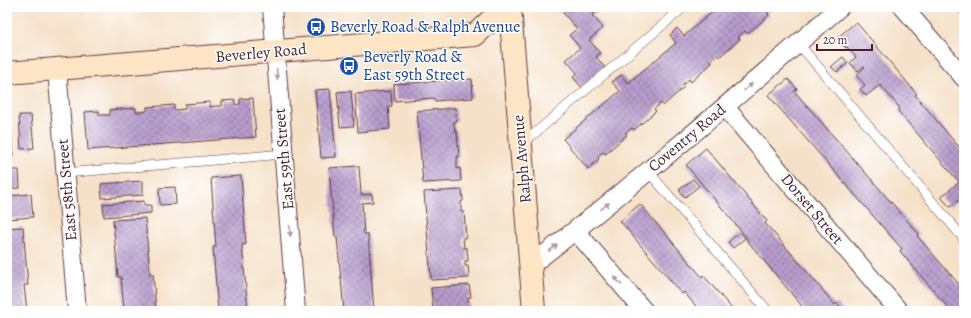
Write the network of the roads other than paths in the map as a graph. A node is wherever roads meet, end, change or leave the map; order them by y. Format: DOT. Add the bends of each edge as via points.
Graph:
graph roads {
  1 [pos="272,7"];
  2 [pos="505,7"];
  3 [pos="510,7"];
  4 [pos="684,7"];
  5 [pos="840,7"];
  6 [pos="903,7"];
  7 [pos="798,44"];
  8 [pos="276,52"];
  9 [pos="57,69"];
  10 [pos="7,73"];
  11 [pos="964,78"];
  12 [pos="725,107"];
  13 [pos="520,145"];
  14 [pos="284,154"];
  15 [pos="648,170"];
  16 [pos="65,173"];
  17 [pos="575,230"];
  18 [pos="964,239"];
  19 [pos="531,265"];
  20 [pos="77,311"];
  21 [pos="296,311"];
  22 [pos="534,311"];
  23 [pos="644,311"];
  24 [pos="768,311"];
  25 [pos="899,311"];
  1 -- 8 [label="street, East 59th Street"];
  2 -- 8 [label="street, Beverley Road" via="475,35"];
  3 -- 13 [label="street, Ralph Avenue"];
  4 -- 13 [label="lane"];
  5 -- 7 [label="street, Coventry Road"];
  6 -- 11 [label="street"];
  12 -- 7 [label="street, Coventry Road, one-way"];
  7 -- 18 [label="lane"];
  8 -- 9 [label="street, Beverley Road"];
  8 -- 14 [label="street, East 59th Street, one-way"];
  9 -- 10 [label="street, Beverley Road"];
  9 -- 16 [label="street, East 58th Street"];
  12 -- 15 [label="street, Coventry Road"];
  12 -- 25 [label="street, Dorset Street"];
  13 -- 19 [label="street, Ralph Avenue"];
  14 -- 16 [label="lane"];
  14 -- 21 [label="street, East 59th Street, one-way"];
  17 -- 15 [label="street, Coventry Road, one-way"];
  15 -- 24 [label="lane"];
  16 -- 20 [label="street, East 58th Street"];
  19 -- 17 [label="street, Coventry Road, one-way"];
  23 -- 17 [label="street, one-way"];
  19 -- 22 [label="street, Ralph Avenue"];
}
